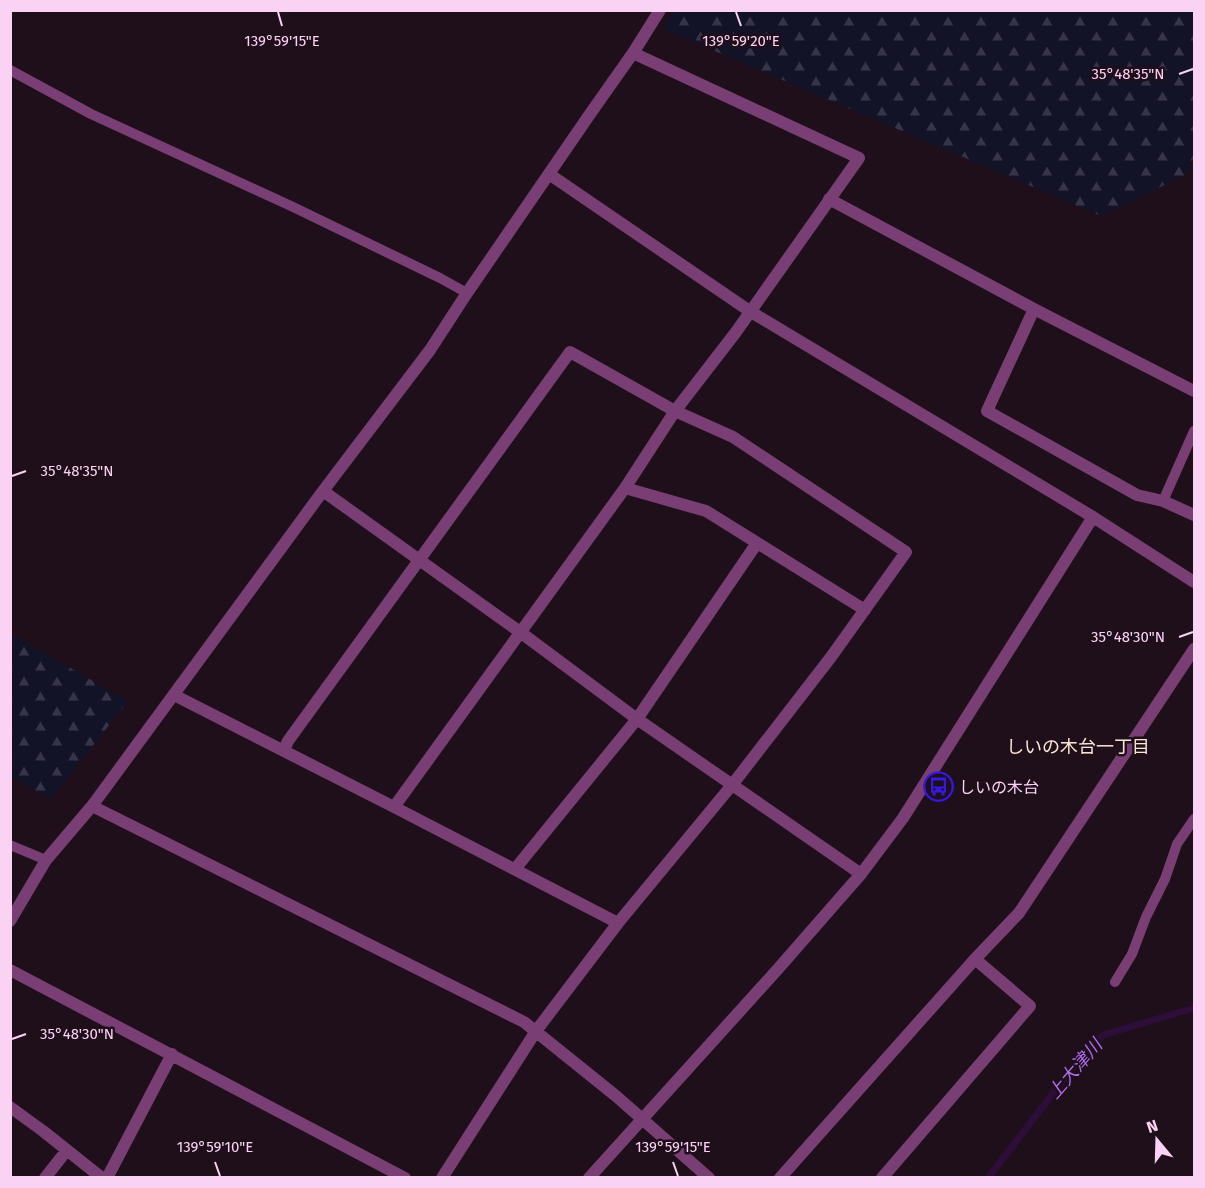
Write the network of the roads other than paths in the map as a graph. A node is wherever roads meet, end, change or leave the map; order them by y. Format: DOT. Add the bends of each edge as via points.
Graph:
graph roads {
  1 [pos="660,10"];
  2 [pos="633,53"];
  3 [pos="10,70"];
  4 [pos="549,174"];
  5 [pos="829,199"];
  6 [pos="467,293"];
  7 [pos="1034,309"];
  8 [pos="751,312"];
  9 [pos="1194,391"];
  10 [pos="675,411"];
  11 [pos="1194,431"];
  12 [pos="625,488"];
  13 [pos="323,491"];
  14 [pos="1162,501"];
  15 [pos="1194,515"];
  16 [pos="1093,517"];
  17 [pos="757,543"];
  18 [pos="420,560"];
  19 [pos="1194,582"];
  20 [pos="865,610"];
  21 [pos="520,632"];
  22 [pos="1194,649"];
  23 [pos="174,695"];
  24 [pos="637,719"];
  25 [pos="284,750"];
  26 [pos="732,785"];
  27 [pos="92,806"];
  28 [pos="394,807"];
  29 [pos="1194,819"];
  30 [pos="10,845"];
  31 [pos="46,860"];
  32 [pos="515,869"];
  33 [pos="861,874"];
  34 [pos="10,921"];
  35 [pos="618,923"];
  36 [pos="975,959"];
  37 [pos="10,970"];
  38 [pos="1115,982"];
  39 [pos="536,1031"];
  40 [pos="172,1054"];
  41 [pos="10,1107"];
  42 [pos="641,1119"];
  43 [pos="67,1150"];
  44 [pos="45,1178"];
  45 [pos="102,1178"];
  46 [pos="107,1178"];
  47 [pos="405,1178"];
  48 [pos="442,1178"];
  49 [pos="589,1178"];
  50 [pos="709,1178"];
  51 [pos="780,1178"];
  52 [pos="882,1178"];
  1 -- 2 [label="street"];
  2 -- 4 [label="street"];
  2 -- 5 [label="street" via="859,158"];
  3 -- 6 [label="lane" via="91,114"];
  4 -- 6 [label="street"];
  4 -- 8 [label="street"];
  5 -- 7 [label="street"];
  5 -- 8 [label="street"];
  6 -- 13 [label="street" via="430,350"];
  7 -- 9 [label="street"];
  7 -- 14 [label="street" via="987,411 1137,495"];
  8 -- 10 [label="street"];
  8 -- 16 [label="street"];
  10 -- 12 [label="street"];
  10 -- 18 [label="street" via="570,352"];
  10 -- 20 [label="street" via="733,437 906,552"];
  11 -- 14 [label="lane"];
  12 -- 17 [label="street" via="706,511"];
  12 -- 21 [label="street"];
  13 -- 18 [label="street"];
  13 -- 23 [label="street"];
  14 -- 15 [label="street"];
  16 -- 19 [label="street"];
  16 -- 33 [label="street" via="903,818"];
  17 -- 20 [label="street"];
  17 -- 24 [label="street"];
  18 -- 21 [label="street"];
  18 -- 25 [label="street"];
  20 -- 26 [label="street"];
  21 -- 24 [label="street"];
  21 -- 28 [label="street"];
  22 -- 36 [label="street" via="1020,913"];
  23 -- 25 [label="street"];
  23 -- 27 [label="street"];
  24 -- 26 [label="street"];
  24 -- 32 [label="street"];
  25 -- 28 [label="street"];
  26 -- 33 [label="street"];
  26 -- 35 [label="street"];
  27 -- 31 [label="street"];
  27 -- 39 [label="street"];
  28 -- 32 [label="street"];
  29 -- 38 [label="lane" via="1177,844 1132,954"];
  30 -- 31 [label="lane"];
  31 -- 34 [label="street"];
  32 -- 35 [label="street"];
  33 -- 42 [label="street"];
  35 -- 39 [label="street"];
  36 -- 51 [label="street"];
  36 -- 52 [label="street" via="1030,1006"];
  37 -- 40 [label="street"];
  39 -- 42 [label="street"];
  39 -- 48 [label="street"];
  40 -- 46 [label="street"];
  40 -- 47 [label="street"];
  41 -- 43 [label="street"];
  42 -- 49 [label="street"];
  42 -- 50 [label="street"];
  43 -- 44 [label="street"];
  43 -- 45 [label="street"];
}
